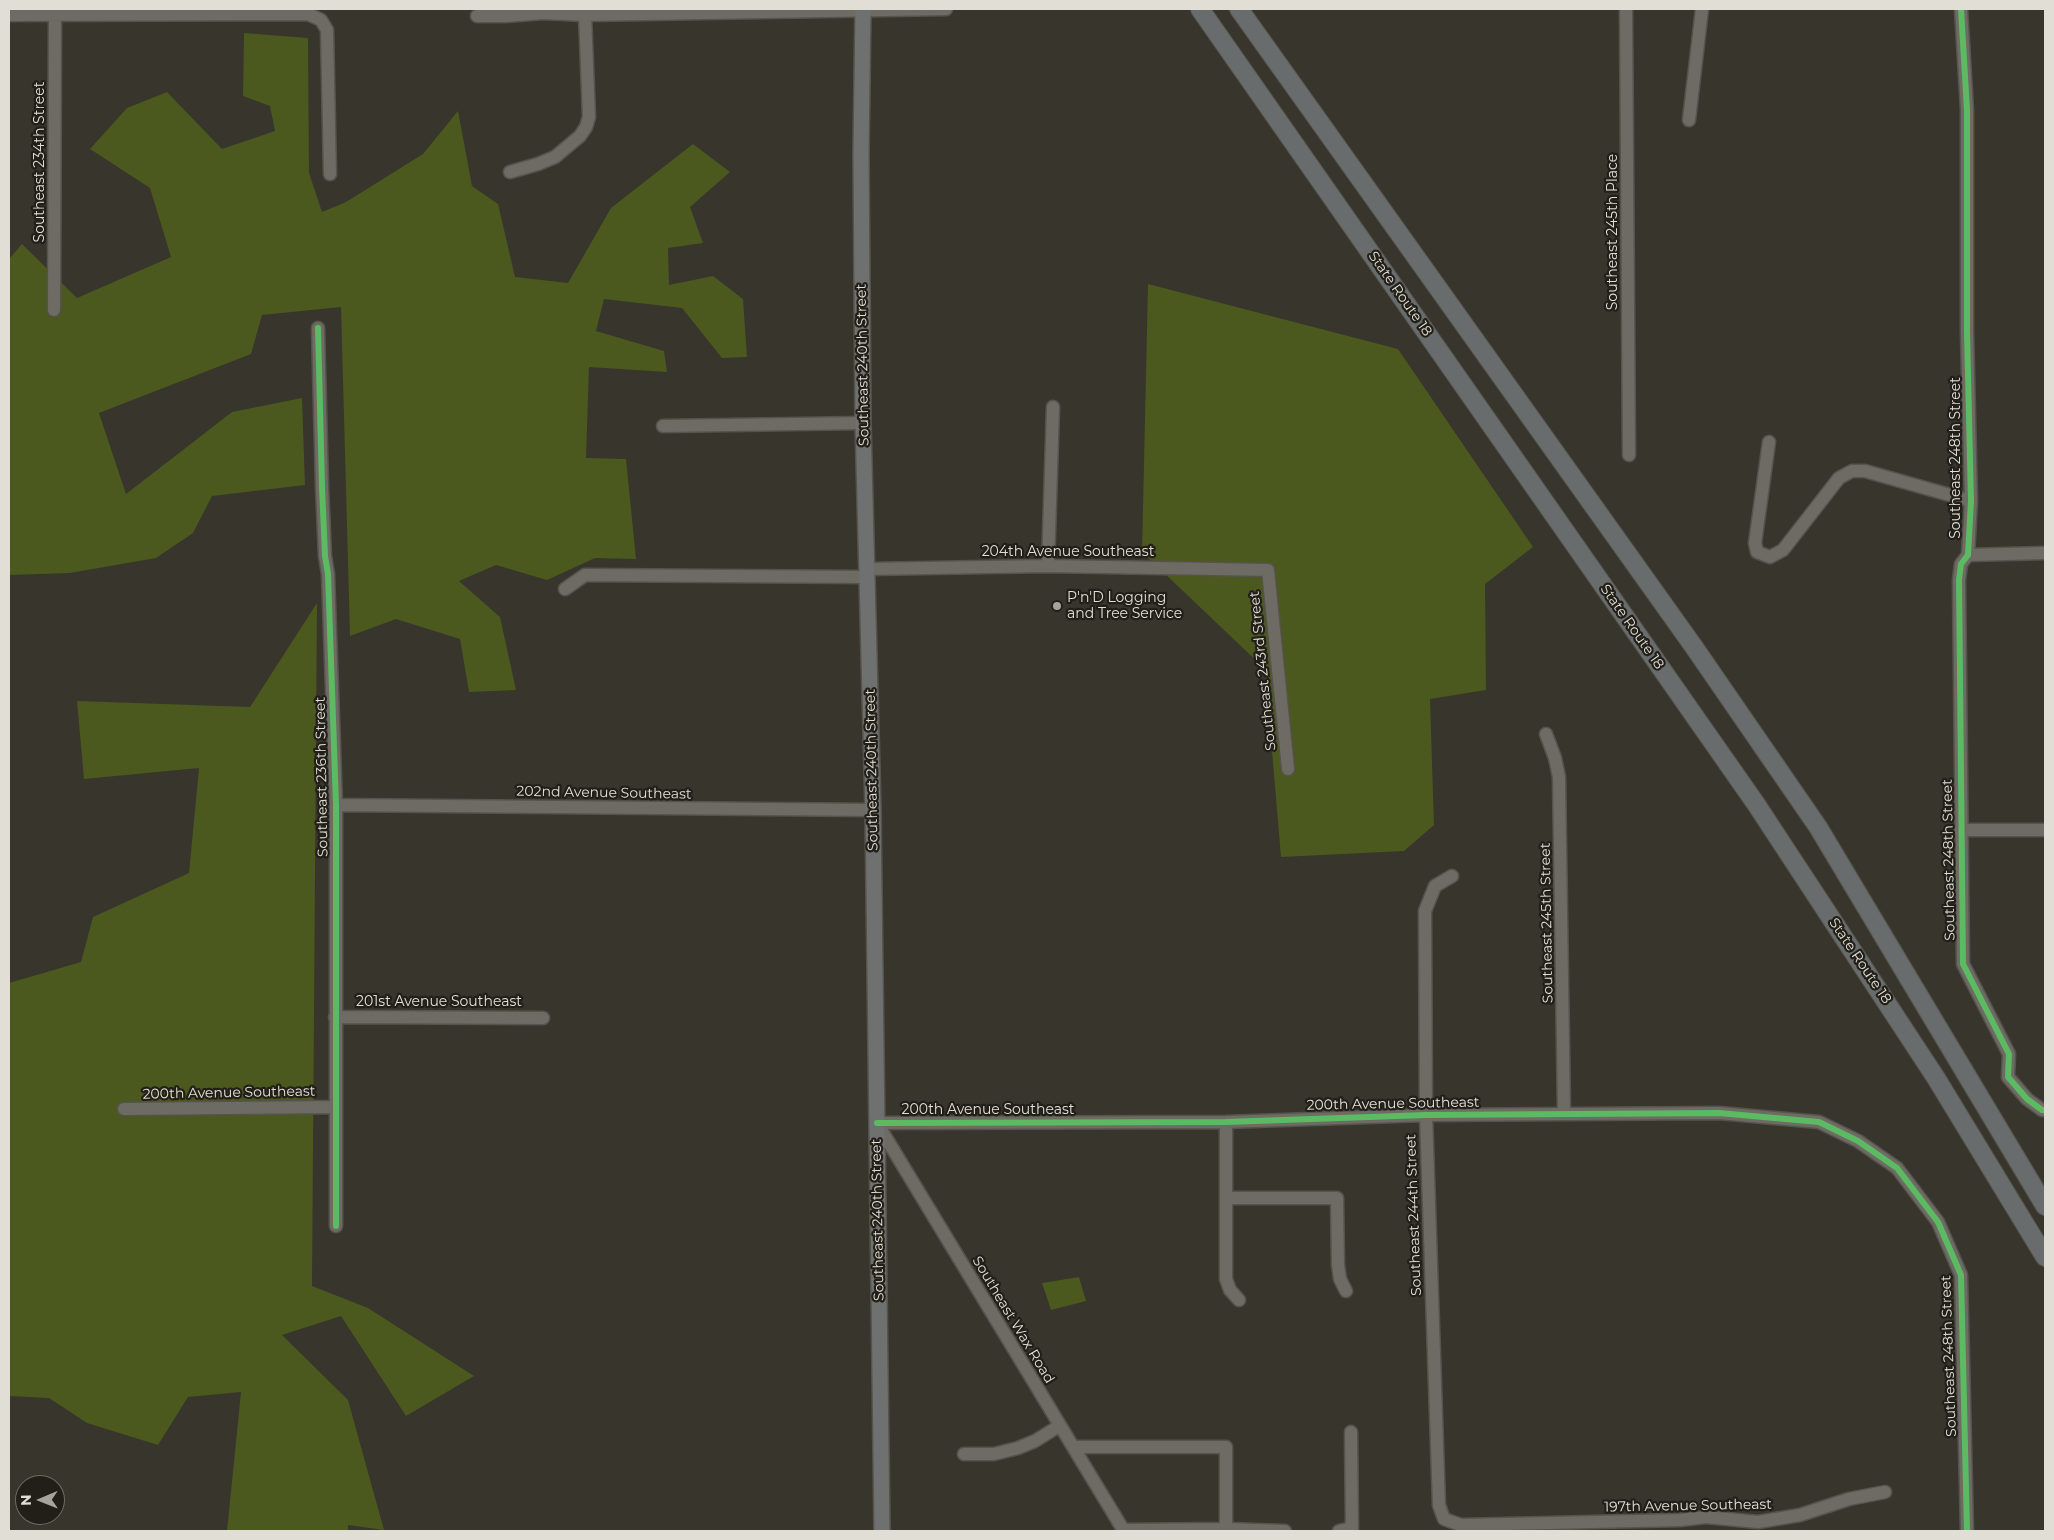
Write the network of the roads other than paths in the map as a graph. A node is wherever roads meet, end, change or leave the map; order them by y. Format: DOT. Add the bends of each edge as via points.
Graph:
graph roads {
  1 [pos="946,9"];
  2 [pos="1200,9"];
  3 [pos="1239,9"];
  4 [pos="1626,9"];
  5 [pos="1702,9"];
  6 [pos="1961,9"];
  7 [pos="863,10"];
  8 [pos="55,14"];
  9 [pos="585,14"];
  10 [pos="9,15"];
  11 [pos="477,16"];
  12 [pos="1689,120"];
  13 [pos="510,172"];
  14 [pos="330,174"];
  15 [pos="54,310"];
  16 [pos="318,328"];
  17 [pos="1053,407"];
  18 [pos="863,423"];
  19 [pos="663,426"];
  20 [pos="1769,442"];
  21 [pos="1629,455"];
  22 [pos="1971,501"];
  23 [pos="2045,553"];
  24 [pos="1968,555"];
  25 [pos="1048,566"];
  26 [pos="1268,570"];
  27 [pos="867,573"];
  28 [pos="565,589"];
  29 [pos="1546,734"];
  30 [pos="1288,770"];
  31 [pos="336,805"];
  32 [pos="873,810"];
  33 [pos="1960,830"];
  34 [pos="2045,830"];
  35 [pos="1452,876"];
  36 [pos="335,1017"];
  37 [pos="543,1018"];
  38 [pos="335,1107"];
  39 [pos="124,1109"];
  40 [pos="2045,1110"];
  41 [pos="1564,1114"];
  42 [pos="1426,1115"];
  43 [pos="1226,1122"];
  44 [pos="877,1123"];
  45 [pos="1897,1168"];
  46 [pos="1226,1198"];
  47 [pos="2045,1206"];
  48 [pos="336,1226"];
  49 [pos="2045,1257"];
  50 [pos="1346,1291"];
  51 [pos="1239,1300"];
  52 [pos="1059,1426"];
  53 [pos="1352,1432"];
  54 [pos="1074,1448"];
  55 [pos="964,1454"];
  56 [pos="1885,1492"];
  57 [pos="1439,1505"];
  58 [pos="1226,1529"];
  59 [pos="1124,1530"];
  60 [pos="882,1531"];
  61 [pos="1285,1531"];
  62 [pos="1339,1531"];
  63 [pos="1967,1531"];
  1 -- 7 [label="street"];
  2 -- 49 [label="highway, State Route 18" via="1756,804 1936,1078"];
  3 -- 47 [label="highway" via="1694,646 1818,827"];
  4 -- 21 [label="street, Southeast 245th Place"];
  5 -- 12 [label="street"];
  6 -- 22 [label="street, Southeast 248th Street" via="1967,110"];
  7 -- 9 [label="street"];
  7 -- 18 [label="main road, Southeast 240th Street"];
  8 -- 10 [label="street"];
  8 -- 14 [label="street" via="308,14 320,20 327,30"];
  8 -- 15 [label="street, Southeast 234th Street"];
  9 -- 11 [label="street"];
  9 -- 13 [label="street" via="589,117 586,127 555,157"];
  16 -- 31 [label="street, Southeast 236th Street"];
  17 -- 25 [label="street"];
  18 -- 19 [label="street"];
  18 -- 27 [label="main road, Southeast 240th Street"];
  20 -- 22 [label="street" via="1755,543 1757,552 1770,557 1783,550 1839,478 1852,471 1865,471"];
  22 -- 24 [label="street, Southeast 248th Street"];
  23 -- 24 [label="street"];
  24 -- 33 [label="street, Southeast 248th Street" via="1961,564 1959,580"];
  25 -- 26 [label="street, 204th Avenue Southeast"];
  25 -- 27 [label="street, 204th Avenue Southeast"];
  26 -- 30 [label="street, Southeast 243rd Street"];
  27 -- 28 [label="street, 204th Avenue Southeast" via="585,575"];
  27 -- 32 [label="main road, Southeast 240th Street"];
  29 -- 41 [label="street, Southeast 245th Street" via="1559,777"];
  31 -- 32 [label="street, 202nd Avenue Southeast"];
  31 -- 36 [label="street, Southeast 236th Street"];
  32 -- 44 [label="main road, Southeast 240th Street"];
  33 -- 34 [label="street"];
  33 -- 40 [label="street, Southeast 248th Street" via="1963,964 2009,1054 2008,1077 2027,1099"];
  35 -- 42 [label="street, Southeast 244th Street" via="1435,886 1425,911"];
  36 -- 37 [label="street, 201st Avenue Southeast"];
  36 -- 38 [label="street, Southeast 236th Street"];
  38 -- 39 [label="street, 200th Avenue Southeast"];
  38 -- 48 [label="street, Southeast 236th Street"];
  41 -- 42 [label="street, 200th Avenue Southeast"];
  41 -- 45 [label="street, 200th Avenue Southeast" via="1718,1113 1819,1122 1858,1141"];
  42 -- 43 [label="street, 200th Avenue Southeast"];
  42 -- 57 [label="street, Southeast 244th Street"];
  43 -- 44 [label="street, 200th Avenue Southeast"];
  43 -- 46 [label="street"];
  44 -- 52 [label="street, Southeast Wax Road"];
  44 -- 60 [label="main road, Southeast 240th Street"];
  45 -- 63 [label="street, Southeast 248th Street" via="1938,1222 1961,1274"];
  46 -- 50 [label="street" via="1337,1198 1338,1265"];
  46 -- 51 [label="street" via="1226,1279"];
  52 -- 54 [label="street, Southeast Wax Road"];
  52 -- 55 [label="street" via="1018,1448 994,1454"];
  53 -- 62 [label="street" via="1352,1528"];
  54 -- 58 [label="street" via="1226,1447"];
  54 -- 59 [label="street, Southeast Wax Road"];
  56 -- 57 [label="street, 197th Avenue Southeast" via="1849,1499 1800,1515 1758,1522 1706,1517 1461,1525 1444,1519"];
  58 -- 59 [label="street"];
  58 -- 61 [label="street"];
}
